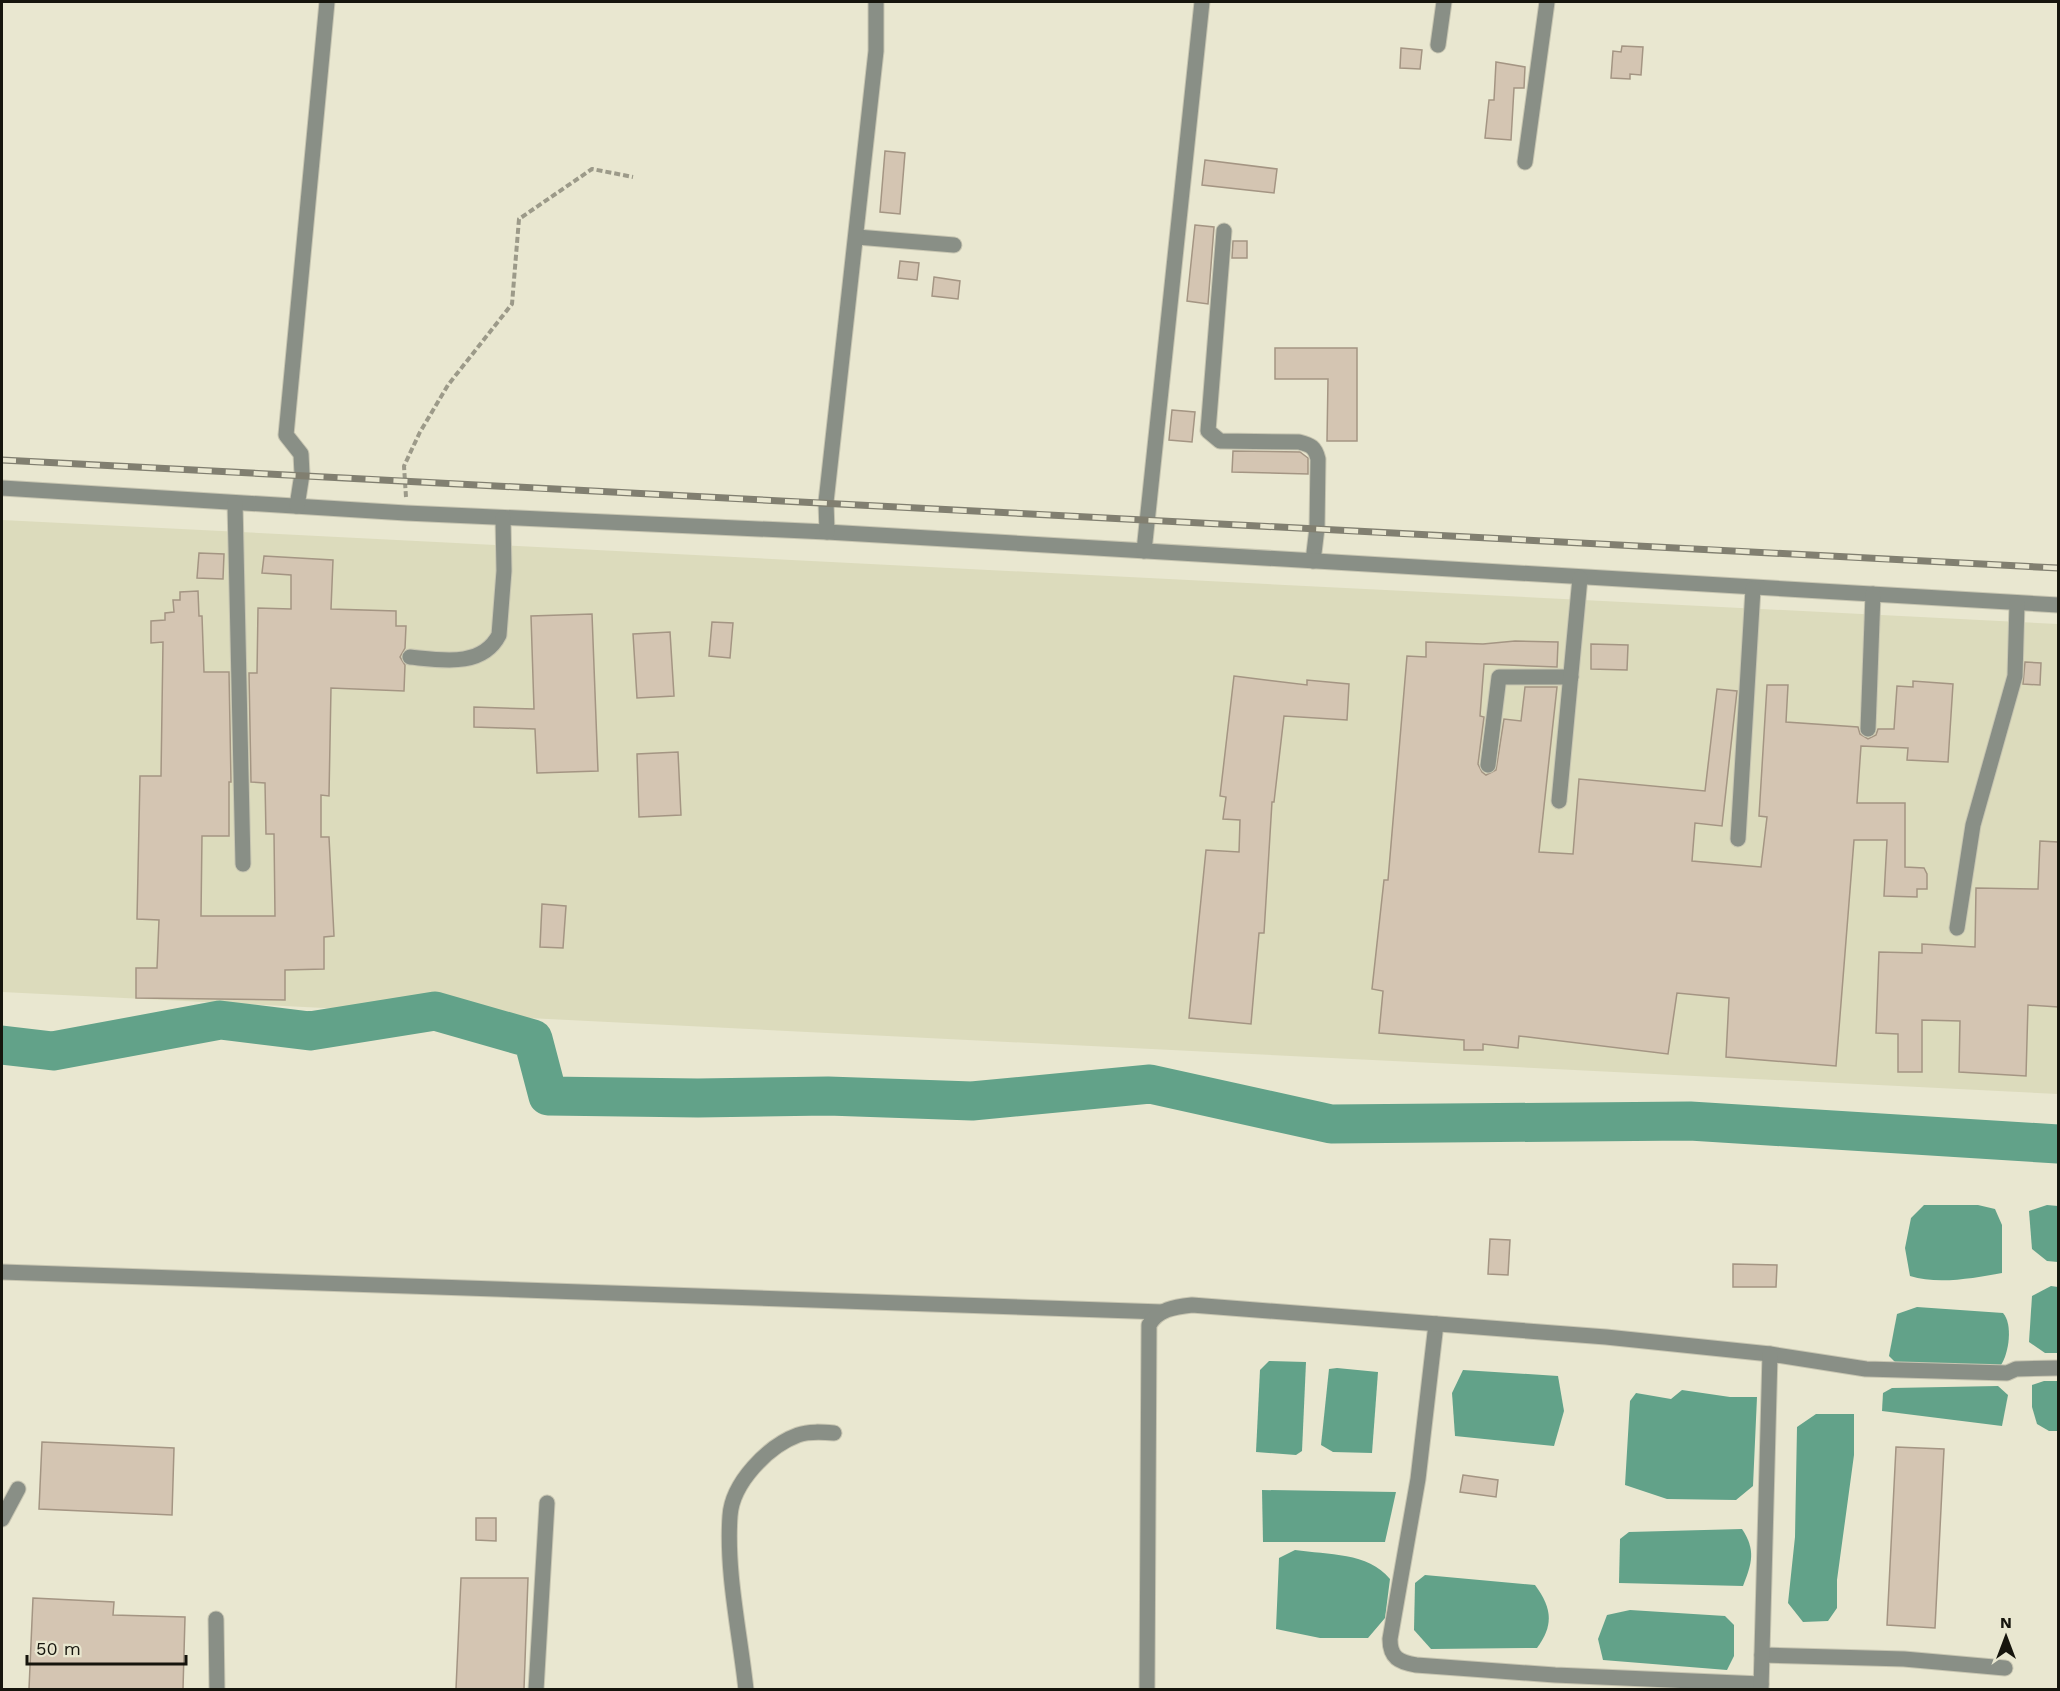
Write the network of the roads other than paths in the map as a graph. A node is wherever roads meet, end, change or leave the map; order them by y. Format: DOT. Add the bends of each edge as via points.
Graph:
graph roads {
  1 [pos="327,2"];
  2 [pos="876,2"];
  3 [pos="1202,2"];
  4 [pos="1444,2"];
  5 [pos="1547,2"];
  6 [pos="1438,45"];
  7 [pos="1525,162"];
  8 [pos="1224,231"];
  9 [pos="857,237"];
  10 [pos="954,245"];
  11 [pos="2,488"];
  12 [pos="235,503"];
  13 [pos="297,506"];
  14 [pos="502,518"];
  15 [pos="827,532"];
  16 [pos="1144,551"];
  17 [pos="1313,561"];
  18 [pos="1580,578"];
  19 [pos="1753,588"];
  20 [pos="1873,594"];
  21 [pos="2017,603"];
  22 [pos="2058,605"];
  23 [pos="410,657"];
  24 [pos="1571,677"];
  25 [pos="1868,729"];
  26 [pos="1488,765"];
  27 [pos="1560,801"];
  28 [pos="1738,839"];
  29 [pos="243,864"];
  30 [pos="1957,928"];
  31 [pos="2,1272"];
  32 [pos="1162,1312"];
  33 [pos="1436,1323"];
  34 [pos="1770,1354"];
  35 [pos="2058,1368"];
  36 [pos="834,1433"];
  37 [pos="18,1489"];
  38 [pos="547,1503"];
  39 [pos="2,1519"];
  40 [pos="216,1619"];
  41 [pos="1762,1655"];
  42 [pos="2005,1668"];
  43 [pos="1761,1687"];
  44 [pos="217,1689"];
  45 [pos="536,1689"];
  46 [pos="746,1689"];
  47 [pos="1147,1689"];
  1 -- 13 [label="street" via="286,435 301,453"];
  2 -- 9 [label="street" via="876,51"];
  3 -- 16 [label="street"];
  4 -- 6 [label="street"];
  5 -- 7 [label="street"];
  8 -- 17 [label="street" via="1208,431 1220,441 1299,442 1316,450 1317,528"];
  9 -- 10 [label="street"];
  9 -- 15 [label="street" via="826,502"];
  11 -- 12 [label="street"];
  12 -- 13 [label="street"];
  12 -- 29 [label="street"];
  13 -- 14 [label="street"];
  14 -- 15 [label="street"];
  14 -- 23 [label="street" via="504,571 496,642 481,656"];
  15 -- 16 [label="street"];
  16 -- 17 [label="street"];
  17 -- 18 [label="street"];
  18 -- 19 [label="street"];
  18 -- 24 [label="street"];
  19 -- 20 [label="street"];
  19 -- 28 [label="street"];
  20 -- 21 [label="street"];
  20 -- 25 [label="street"];
  21 -- 22 [label="street"];
  21 -- 30 [label="street" via="2014,676 1973,825"];
  24 -- 26 [label="street" via="1499,677"];
  24 -- 27 [label="street"];
  31 -- 32 [label="street"];
  32 -- 33 [label="street" via="1192,1305"];
  32 -- 47 [label="street" via="1149,1325"];
  33 -- 34 [label="street"];
  33 -- 43 [label="street" via="1419,1479 1390,1639 1394,1656 1416,1665"];
  34 -- 35 [label="street" via="1866,1370 2007,1373 2016,1369"];
  34 -- 41 [label="street"];
  36 -- 46 [label="street" via="796,1436 774,1450 756,1465 734,1497 729,1514 732,1569"];
  37 -- 39 [label="street"];
  38 -- 45 [label="street"];
  40 -- 44 [label="street"];
  41 -- 42 [label="street" via="1904,1659"];
  41 -- 43 [label="street"];
}
